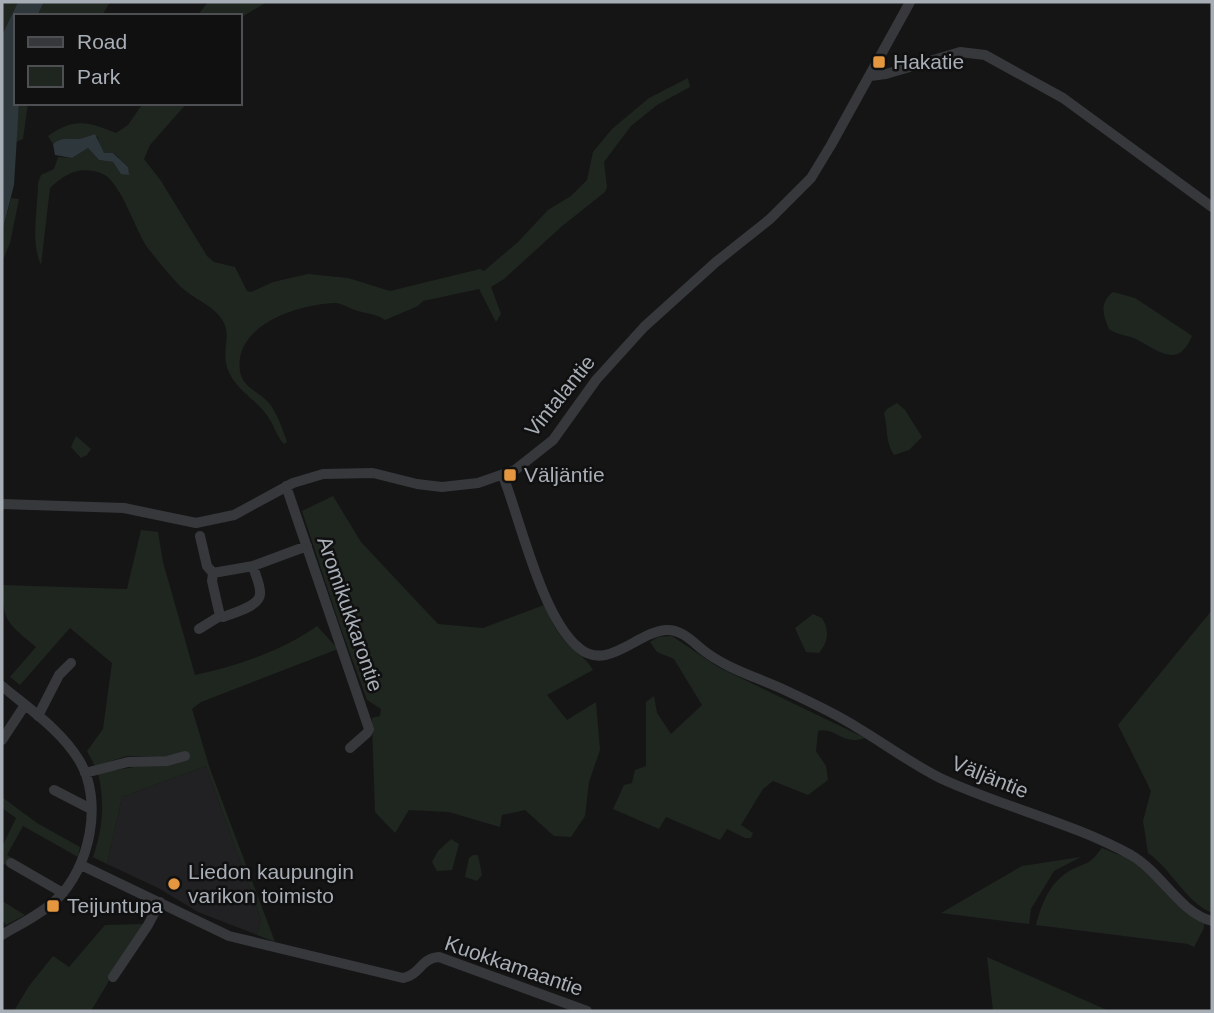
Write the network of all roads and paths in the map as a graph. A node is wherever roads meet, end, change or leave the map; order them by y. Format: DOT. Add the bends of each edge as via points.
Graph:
graph roads {
  1 [pos="911,2"];
  2 [pos="870,76"];
  3 [pos="1212,206"];
  4 [pos="503,475"];
  5 [pos="286,486"];
  6 [pos="2,504"];
  7 [pos="200,536"];
  8 [pos="307,546"];
  9 [pos="253,566"];
  10 [pos="214,573"];
  11 [pos="220,616"];
  12 [pos="199,629"];
  13 [pos="71,663"];
  14 [pos="2,686"];
  15 [pos="25,705"];
  16 [pos="37,716"];
  17 [pos="2,740"];
  18 [pos="350,748"];
  19 [pos="185,756"];
  20 [pos="89,772"];
  21 [pos="54,790"];
  22 [pos="92,809"];
  23 [pos="10,863"];
  24 [pos="81,865"];
  25 [pos="63,892"];
  26 [pos="160,902"];
  27 [pos="1212,921"];
  28 [pos="2,935"];
  29 [pos="113,977"];
  30 [pos="587,1011"];
  1 -- 2 [label="street, Vintalantie"];
  2 -- 3 [label="street" via="960,52 985,55 1063,98"];
  2 -- 4 [label="street, Vintalantie" via="811,178 796,195 644,327 596,380 553,440 531,460"];
  4 -- 5 [label="street, Vintalantie" via="442,487 373,473 341,472"];
  4 -- 27 [label="street, Väljäntie" via="551,610 581,651 603,656 649,634 673,630 717,660 835,714 937,776 1129,854 1158,875 1189,910"];
  5 -- 6 [label="street, Vintalantie" via="234,515 196,523 112,507"];
  5 -- 8 [label="street, Aromikukkarontie"];
  7 -- 10 [label="street" via="207,566"];
  8 -- 9 [label="street"];
  8 -- 18 [label="street, Aromikukkarontie" via="369,729"];
  9 -- 10 [label="street"];
  9 -- 11 [label="street" via="259,598"];
  10 -- 11 [label="street"];
  11 -- 12 [label="street"];
  13 -- 16 [label="street" via="59,675"];
  14 -- 15 [label="street"];
  15 -- 16 [label="street"];
  15 -- 17 [label="street"];
  16 -- 20 [label="street"];
  19 -- 20 [label="street"];
  20 -- 22 [label="street"];
  21 -- 22 [label="street"];
  22 -- 24 [label="street"];
  23 -- 25 [label="street"];
  24 -- 25 [label="street"];
  24 -- 26 [label="street, Kuokkamaantie"];
  25 -- 28 [label="street"];
  26 -- 29 [label="street"];
  26 -- 30 [label="street, Kuokkamaantie" via="229,936 403,978 414,975 426,960 439,957"];
}
